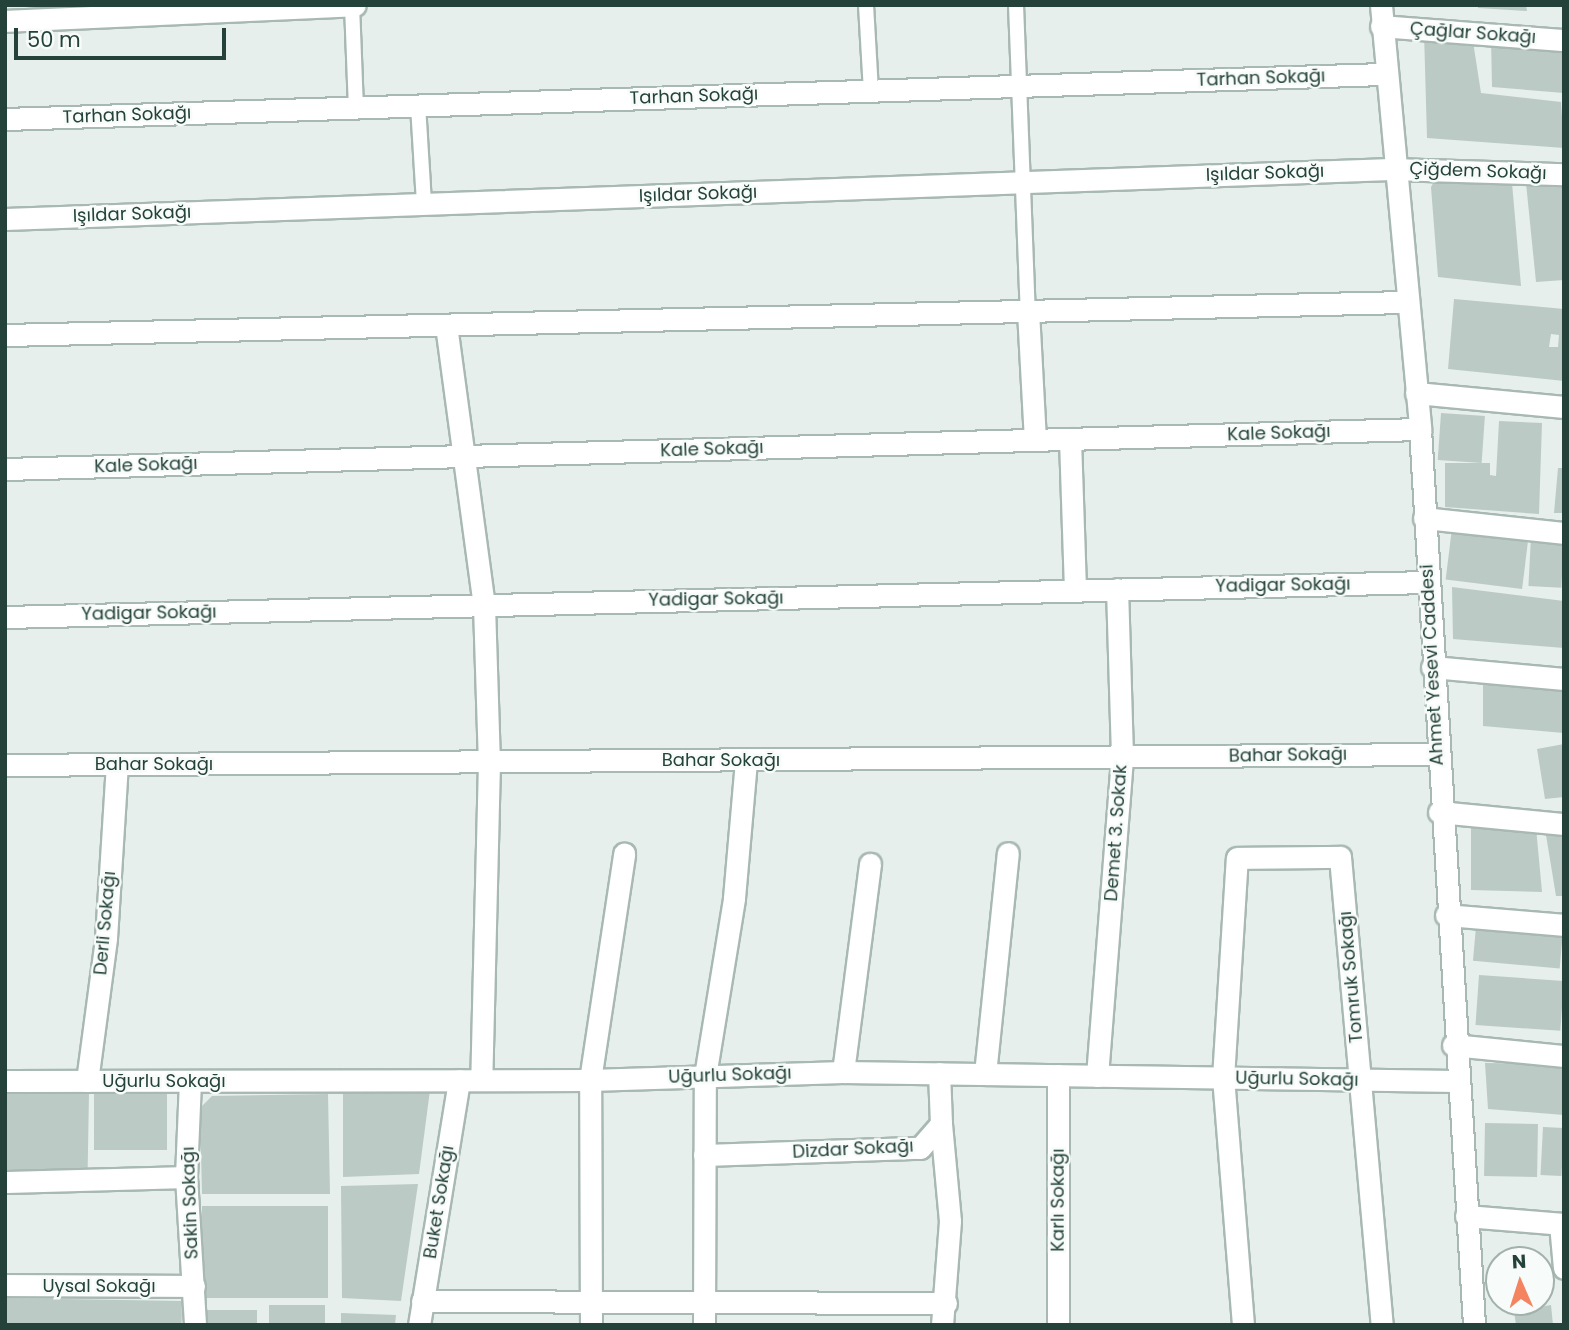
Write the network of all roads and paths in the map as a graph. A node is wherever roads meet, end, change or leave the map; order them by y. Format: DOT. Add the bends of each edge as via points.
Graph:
graph roads {
  1 [pos="354,5"];
  2 [pos="866,5"];
  3 [pos="1016,5"];
  4 [pos="340,6"];
  5 [pos="1381,16"];
  6 [pos="5,21"];
  7 [pos="1564,40"];
  8 [pos="1383,74"];
  9 [pos="1020,86"];
  10 [pos="871,91"];
  11 [pos="418,105"];
  12 [pos="356,107"];
  13 [pos="5,119"];
  14 [pos="1391,169"];
  15 [pos="1564,174"];
  16 [pos="1022,182"];
  17 [pos="424,204"];
  18 [pos="5,219"];
  19 [pos="1406,302"];
  20 [pos="1028,311"];
  21 [pos="446,325"];
  22 [pos="5,335"];
  23 [pos="1416,393"];
  24 [pos="1564,407"];
  25 [pos="1420,429"];
  26 [pos="1070,439"];
  27 [pos="1035,440"];
  28 [pos="461,456"];
  29 [pos="5,469"];
  30 [pos="1424,519"];
  31 [pos="1564,533"];
  32 [pos="1427,582"];
  33 [pos="1117,589"];
  34 [pos="1075,591"];
  35 [pos="484,605"];
  36 [pos="5,617"];
  37 [pos="1432,667"];
  38 [pos="1564,679"];
  39 [pos="1436,754"];
  40 [pos="1122,756"];
  41 [pos="746,760"];
  42 [pos="489,762"];
  43 [pos="5,765"];
  44 [pos="117,765"];
  45 [pos="1439,813"];
  46 [pos="1564,824"];
  47 [pos="1008,853"];
  48 [pos="624,854"];
  49 [pos="870,863"];
  50 [pos="1446,915"];
  51 [pos="1564,925"];
  52 [pos="1453,1045"];
  53 [pos="1564,1056"];
  54 [pos="843,1072"];
  55 [pos="939,1073"];
  56 [pos="985,1074"];
  57 [pos="1058,1075"];
  58 [pos="705,1076"];
  59 [pos="1097,1076"];
  60 [pos="1223,1078"];
  61 [pos="1361,1079"];
  62 [pos="459,1080"];
  63 [pos="481,1080"];
  64 [pos="590,1080"];
  65 [pos="5,1081"];
  66 [pos="87,1081"];
  67 [pos="190,1081"];
  68 [pos="1456,1081"];
  69 [pos="941,1124"];
  70 [pos="704,1155"];
  71 [pos="186,1177"];
  72 [pos="5,1182"];
  73 [pos="1466,1216"];
  74 [pos="1562,1224"];
  75 [pos="1564,1268"];
  76 [pos="5,1285"];
  77 [pos="194,1286"];
  78 [pos="704,1300"];
  79 [pos="422,1301"];
  80 [pos="591,1302"];
  81 [pos="947,1303"];
  82 [pos="195,1325"];
  83 [pos="419,1325"];
  84 [pos="591,1325"];
  85 [pos="704,1325"];
  86 [pos="942,1325"];
  87 [pos="1058,1325"];
  88 [pos="1243,1325"];
  89 [pos="1382,1325"];
  90 [pos="1474,1325"];
  1 -- 4 [label="street"];
  1 -- 12 [label="lane"];
  2 -- 10 [label="lane"];
  3 -- 9 [label="lane"];
  4 -- 6 [label="street"];
  5 -- 7 [label="street, Çağlar Sokağı"];
  5 -- 8 [label="street, Ahmet Yesevi Caddesi"];
  8 -- 9 [label="street, Tarhan Sokağı"];
  8 -- 14 [label="street, Ahmet Yesevi Caddesi"];
  9 -- 10 [label="street, Tarhan Sokağı"];
  9 -- 16 [label="lane"];
  10 -- 11 [label="street, Tarhan Sokağı"];
  11 -- 12 [label="street, Tarhan Sokağı"];
  11 -- 17 [label="lane"];
  12 -- 13 [label="street, Tarhan Sokağı"];
  14 -- 15 [label="street, Çiğdem Sokağı"];
  14 -- 16 [label="street, Işıldar Sokağı"];
  14 -- 19 [label="street, Ahmet Yesevi Caddesi"];
  16 -- 17 [label="street, Işıldar Sokağı"];
  16 -- 20 [label="lane"];
  17 -- 18 [label="street, Işıldar Sokağı"];
  19 -- 20 [label="street"];
  19 -- 23 [label="street, Ahmet Yesevi Caddesi"];
  20 -- 21 [label="street"];
  20 -- 27 [label="street"];
  21 -- 22 [label="street"];
  21 -- 28 [label="street"];
  23 -- 24 [label="street"];
  23 -- 25 [label="street, Ahmet Yesevi Caddesi"];
  25 -- 26 [label="street, Kale Sokağı"];
  25 -- 30 [label="street, Ahmet Yesevi Caddesi"];
  26 -- 27 [label="street, Kale Sokağı"];
  26 -- 34 [label="street"];
  27 -- 28 [label="street, Kale Sokağı"];
  28 -- 29 [label="street, Kale Sokağı"];
  28 -- 35 [label="street"];
  30 -- 31 [label="street"];
  30 -- 32 [label="street, Ahmet Yesevi Caddesi"];
  32 -- 33 [label="street, Yadigar Sokağı"];
  32 -- 37 [label="street, Ahmet Yesevi Caddesi"];
  33 -- 34 [label="street, Yadigar Sokağı"];
  33 -- 40 [label="street, Demet 3. Sokak"];
  34 -- 35 [label="street, Yadigar Sokağı"];
  35 -- 36 [label="street, Yadigar Sokağı"];
  35 -- 42 [label="street"];
  37 -- 38 [label="street"];
  37 -- 39 [label="street, Ahmet Yesevi Caddesi"];
  39 -- 40 [label="street, Bahar Sokağı"];
  39 -- 45 [label="street, Ahmet Yesevi Caddesi"];
  40 -- 41 [label="street, Bahar Sokağı"];
  40 -- 59 [label="street, Demet 3. Sokak"];
  41 -- 42 [label="street, Bahar Sokağı"];
  41 -- 58 [label="street" via="734,898"];
  42 -- 44 [label="street, Bahar Sokağı"];
  42 -- 63 [label="street"];
  43 -- 44 [label="street, Bahar Sokağı"];
  44 -- 66 [label="street, Derli Sokağı" via="106,938"];
  45 -- 46 [label="street"];
  45 -- 50 [label="street, Ahmet Yesevi Caddesi"];
  47 -- 56 [label="street"];
  48 -- 64 [label="street"];
  49 -- 54 [label="street"];
  50 -- 51 [label="street"];
  50 -- 52 [label="street, Ahmet Yesevi Caddesi"];
  52 -- 53 [label="street"];
  52 -- 68 [label="street, Ahmet Yesevi Caddesi"];
  54 -- 55 [label="street, Uğurlu Sokağı"];
  54 -- 58 [label="street, Uğurlu Sokağı"];
  55 -- 56 [label="street, Uğurlu Sokağı"];
  55 -- 69 [label="street"];
  56 -- 57 [label="street, Uğurlu Sokağı"];
  57 -- 59 [label="street, Uğurlu Sokağı"];
  57 -- 87 [label="street, Karlı Sokağı"];
  58 -- 64 [label="street, Uğurlu Sokağı"];
  58 -- 70 [label="street"];
  59 -- 60 [label="street, Uğurlu Sokağı"];
  60 -- 61 [label="street, Uğurlu Sokağı"];
  60 -- 61 [label="street, Tomruk Sokağı" via="1237,859 1340,857"];
  60 -- 88 [label="street"];
  61 -- 68 [label="street, Uğurlu Sokağı"];
  61 -- 89 [label="street, Tomruk Sokağı"];
  62 -- 63 [label="street, Uğurlu Sokağı"];
  62 -- 67 [label="street, Uğurlu Sokağı"];
  62 -- 79 [label="street, Buket Sokağı"];
  63 -- 64 [label="street, Uğurlu Sokağı"];
  64 -- 80 [label="street"];
  65 -- 66 [label="street, Uğurlu Sokağı"];
  66 -- 67 [label="street, Uğurlu Sokağı"];
  67 -- 71 [label="street, Sakin Sokağı"];
  68 -- 73 [label="street, Ahmet Yesevi Caddesi"];
  69 -- 70 [label="street, Dizdar Sokağı" via="920,1148"];
  69 -- 81 [label="street" via="950,1221"];
  70 -- 78 [label="street"];
  71 -- 72 [label="street"];
  71 -- 77 [label="street, Sakin Sokağı"];
  73 -- 74 [label="street"];
  73 -- 90 [label="street, Ahmet Yesevi Caddesi"];
  74 -- 75 [label="street"];
  76 -- 77 [label="street, Uysal Sokağı"];
  77 -- 82 [label="street, Sakin Sokağı"];
  78 -- 80 [label="street"];
  78 -- 81 [label="street"];
  78 -- 85 [label="street"];
  79 -- 80 [label="street"];
  79 -- 83 [label="street, Buket Sokağı"];
  80 -- 84 [label="street"];
  81 -- 86 [label="street"];
}
